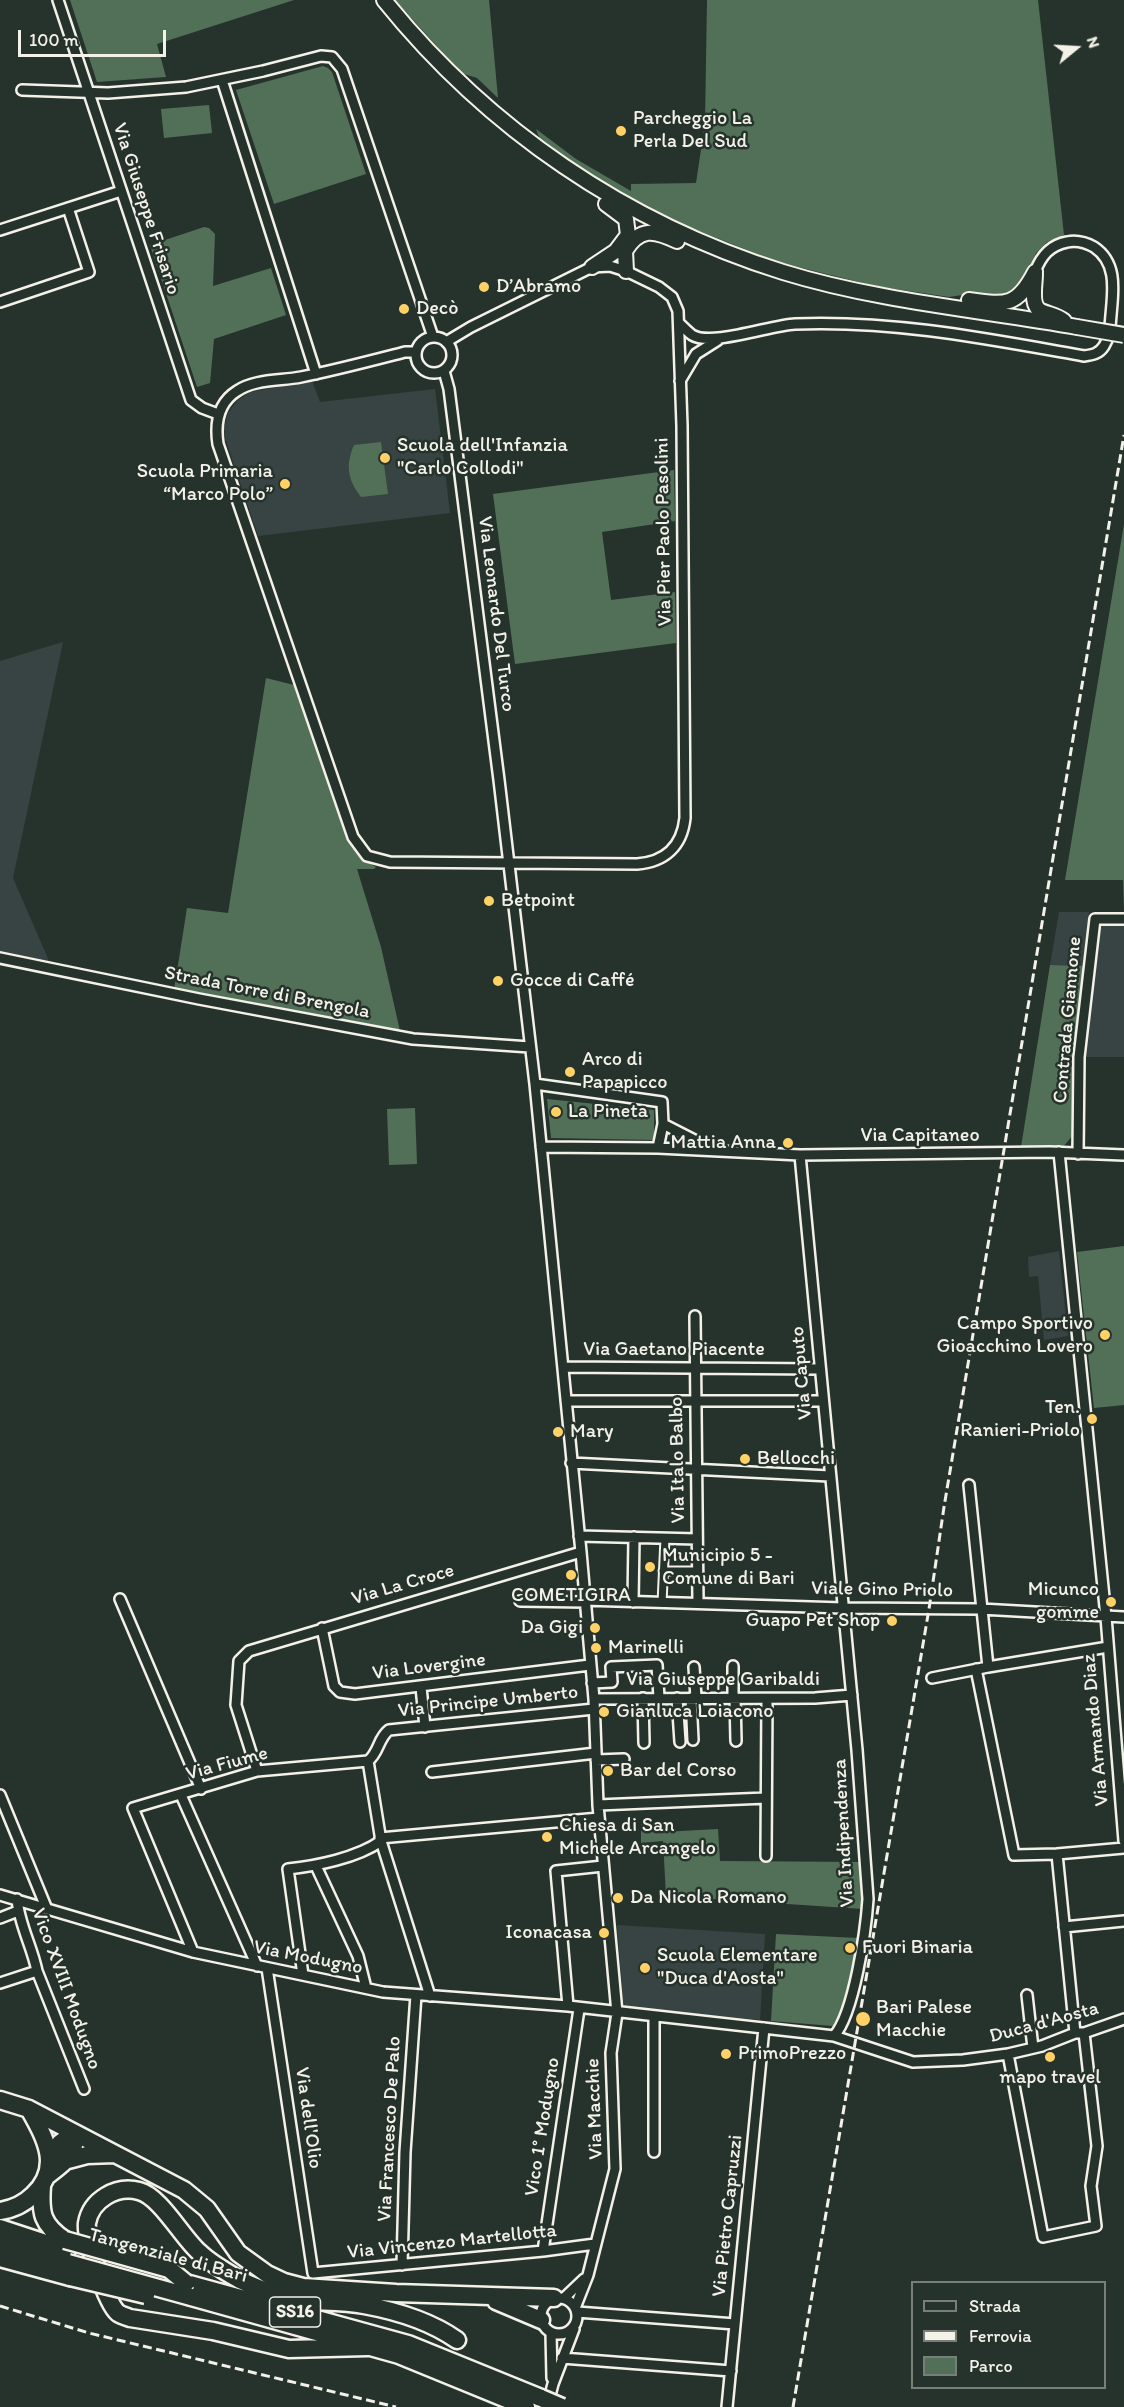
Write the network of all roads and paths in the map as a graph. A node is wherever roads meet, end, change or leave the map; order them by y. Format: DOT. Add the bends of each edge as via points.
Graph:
graph roads {
  1 [pos="58,0"];
  2 [pos="384,0"];
  3 [pos="222,80"];
  4 [pos="22,90"];
  5 [pos="88,92"];
  6 [pos="595,187"];
  7 [pos="121,191"];
  8 [pos="68,208"];
  9 [pos="0,230"];
  10 [pos="713,247"];
  11 [pos="592,267"];
  12 [pos="626,271"];
  13 [pos="1035,272"];
  14 [pos="0,302"];
  15 [pos="946,305"];
  16 [pos="679,323"];
  17 [pos="1074,326"];
  18 [pos="1124,334"];
  19 [pos="433,337"];
  20 [pos="720,339"];
  21 [pos="446,342"];
  22 [pos="416,352"];
  23 [pos="444,371"];
  24 [pos="316,374"];
  25 [pos="680,381"];
  26 [pos="218,414"];
  27 [pos="508,863"];
  28 [pos="1124,919"];
  29 [pos="0,958"];
  30 [pos="530,1047"];
  31 [pos="534,1084"];
  32 [pos="663,1124"];
  33 [pos="541,1147"];
  34 [pos="658,1148"];
  35 [pos="715,1150"];
  36 [pos="1059,1152"];
  37 [pos="1078,1154"];
  38 [pos="800,1155"];
  39 [pos="1124,1155"];
  40 [pos="695,1316"];
  41 [pos="563,1367"];
  42 [pos="696,1368"];
  43 [pos="820,1369"];
  44 [pos="566,1401"];
  45 [pos="696,1401"];
  46 [pos="823,1401"];
  47 [pos="571,1463"];
  48 [pos="697,1469"];
  49 [pos="830,1476"];
  50 [pos="969,1485"];
  51 [pos="579,1536"];
  52 [pos="634,1537"];
  53 [pos="665,1538"];
  54 [pos="697,1539"];
  55 [pos="581,1552"];
  56 [pos="663,1571"];
  57 [pos="698,1571"];
  58 [pos="120,1599"];
  59 [pos="584,1601"];
  60 [pos="520,1602"];
  61 [pos="633,1602"];
  62 [pos="662,1603"];
  63 [pos="698,1604"];
  64 [pos="843,1608"];
  65 [pos="981,1609"];
  66 [pos="1106,1617"];
  67 [pos="1124,1617"];
  68 [pos="322,1628"];
  69 [pos="1108,1647"];
  70 [pos="590,1665"];
  71 [pos="733,1666"];
  72 [pos="694,1667"];
  73 [pos="988,1667"];
  74 [pos="977,1674"];
  75 [pos="932,1678"];
  76 [pos="592,1683"];
  77 [pos="420,1687"];
  78 [pos="852,1695"];
  79 [pos="643,1698"];
  80 [pos="659,1698"];
  81 [pos="677,1698"];
  82 [pos="694,1698"];
  83 [pos="734,1698"];
  84 [pos="767,1699"];
  85 [pos="594,1704"];
  86 [pos="424,1727"];
  87 [pos="693,1740"];
  88 [pos="735,1741"];
  89 [pos="680,1742"];
  90 [pos="644,1743"];
  91 [pos="596,1756"];
  92 [pos="624,1759"];
  93 [pos="368,1761"];
  94 [pos="257,1771"];
  95 [pos="432,1772"];
  96 [pos="201,1788"];
  97 [pos="1122,1794"];
  98 [pos="0,1795"];
  99 [pos="181,1795"];
  100 [pos="766,1798"];
  101 [pos="598,1805"];
  102 [pos="599,1818"];
  103 [pos="1124,1836"];
  104 [pos="381,1840"];
  105 [pos="1124,1841"];
  106 [pos="1124,1848"];
  107 [pos="1057,1854"];
  108 [pos="766,1856"];
  109 [pos="315,1866"];
  110 [pos="603,1866"];
  111 [pos="0,1896"];
  112 [pos="17,1899"];
  113 [pos="46,1907"];
  114 [pos="18,1911"];
  115 [pos="0,1918"];
  116 [pos="1124,1921"];
  117 [pos="1064,1927"];
  118 [pos="193,1952"];
  119 [pos="257,1966"];
  120 [pos="267,1968"];
  121 [pos="37,1971"];
  122 [pos="303,1976"];
  123 [pos="0,1983"];
  124 [pos="366,1988"];
  125 [pos="416,1995"];
  126 [pos="1027,1995"];
  127 [pos="430,1996"];
  128 [pos="568,2006"];
  129 [pos="579,2009"];
  130 [pos="617,2013"];
  131 [pos="654,2017"];
  132 [pos="1124,2019"];
  133 [pos="765,2028"];
  134 [pos="1079,2033"];
  135 [pos="834,2036"];
  136 [pos="1033,2048"];
  137 [pos="1008,2054"];
  138 [pos="84,2090"];
  139 [pos="0,2100"];
  140 [pos="29,2109"];
  141 [pos="74,2133"];
  142 [pos="654,2152"];
  143 [pos="116,2154"];
  144 [pos="68,2160"];
  145 [pos="47,2173"];
  146 [pos="0,2211"];
  147 [pos="0,2228"];
  148 [pos="595,2244"];
  149 [pos="543,2251"];
  150 [pos="1,2253"];
  151 [pos="68,2258"];
  152 [pos="402,2265"];
  153 [pos="313,2273"];
  154 [pos="588,2275"];
  155 [pos="189,2290"];
  156 [pos="486,2297"];
  157 [pos="559,2298"];
  158 [pos="576,2310"];
  159 [pos="735,2324"];
  160 [pos="575,2326"];
  161 [pos="546,2327"];
  162 [pos="457,2340"];
  163 [pos="366,2347"];
  164 [pos="401,2349"];
  165 [pos="562,2358"];
  166 [pos="442,2364"];
  167 [pos="731,2371"];
  168 [pos="553,2384"];
  169 [pos="544,2403"];
  170 [pos="526,2407"];
  171 [pos="562,2407"];
  172 [pos="727,2407"];
  1 -- 5 [label="street, Via Giuseppe Frisario"];
  2 -- 6 [label="main road" via="470,92 513,130"];
  3 -- 5 [label="street" via="144,91"];
  3 -- 19 [label="street" via="321,56 338,62"];
  3 -- 24 [label="street"];
  4 -- 5 [label="street"];
  5 -- 7 [label="street, Via Giuseppe Frisario"];
  6 -- 10 [label="main road"];
  6 -- 11 [label="main road" via="603,202 621,213 628,235 623,244"];
  7 -- 8 [label="street"];
  7 -- 26 [label="street, Via Giuseppe Frisario" via="190,400"];
  8 -- 9 [label="street"];
  8 -- 14 [label="street" via="89,272"];
  10 -- 12 [label="main road" via="691,247 664,235 645,233 637,236 625,251"];
  10 -- 15 [label="main road" via="829,284"];
  11 -- 12 [label="street, Via Pier Paolo Pasolini" via="610,266"];
  11 -- 21 [label="street"];
  12 -- 16 [label="street, Via Pier Paolo Pasolini" via="672,297"];
  13 -- 15 [label="main road" via="1020,296 1010,303 965,299"];
  13 -- 17 [label="main road" via="1036,307"];
  13 -- 20 [label="street" via="1044,254 1063,243 1087,243 1103,256 1113,275 1114,288 1108,338 1103,348 1084,356 951,332 840,324 788,325"];
  15 -- 17 [label="main road"];
  16 -- 20 [label="street" via="701,339"];
  16 -- 25 [label="street, Via Pier Paolo Pasolini"];
  17 -- 18 [label="main road, bridge"];
  19 -- 21 [label="street"];
  19 -- 22 [label="street" via="422,342"];
  20 -- 25 [label="street" via="696,354"];
  21 -- 23 [label="street" via="452,359"];
  22 -- 23 [label="street" via="423,370"];
  22 -- 24 [label="street"];
  23 -- 27 [label="street, Via Leonardo Del Turco"];
  24 -- 26 [label="street" via="238,390"];
  25 -- 27 [label="street, Via Pier Paolo Pasolini" via="686,754 683,831 669,853 645,863"];
  26 -- 27 [label="street, Via Pier Paolo Pasolini" via="218,444 357,845 367,856 390,862"];
  27 -- 30 [label="street, Via Leonardo Del Turco"];
  28 -- 37 [label="street, Contrada Giannone" via="1095,919 1079,1056"];
  29 -- 30 [label="street, Strada Torre di Brengola" via="413,1039"];
  30 -- 31 [label="street, Via Leonardo Del Turco"];
  31 -- 32 [label="street" via="662,1102"];
  31 -- 33 [label="street, Via Leonardo Del Turco"];
  32 -- 34 [label="street"];
  32 -- 35 [label="street"];
  33 -- 34 [label="street, Via Capitaneo"];
  33 -- 41 [label="street, Via Leonardo Del Turco"];
  34 -- 35 [label="street, Via Capitaneo"];
  35 -- 38 [label="street, Via Capitaneo"];
  36 -- 37 [label="street, Via Capitaneo"];
  36 -- 38 [label="street, Via Capitaneo"];
  36 -- 66 [label="street, Via Armando Diaz"];
  37 -- 39 [label="street, Via Capitaneo"];
  38 -- 43 [label="street, Via Caputo"];
  40 -- 42 [label="street, Via Italo Balbo"];
  41 -- 42 [label="street, Via Gaetano Piacente"];
  41 -- 44 [label="street, Via Leonardo Del Turco"];
  42 -- 43 [label="street, Via Gaetano Piacente"];
  42 -- 45 [label="street, Via Italo Balbo"];
  43 -- 46 [label="street, Via Caputo"];
  44 -- 45 [label="street"];
  44 -- 47 [label="street, Via Leonardo Del Turco"];
  45 -- 46 [label="street"];
  45 -- 48 [label="street, Via Italo Balbo"];
  46 -- 49 [label="street, Via Caputo"];
  47 -- 48 [label="street"];
  47 -- 51 [label="street, Via Macchie"];
  48 -- 49 [label="street"];
  48 -- 54 [label="street, Via Italo Balbo"];
  49 -- 64 [label="street, Via Caputo"];
  50 -- 65 [label="street"];
  51 -- 52 [label="street"];
  51 -- 55 [label="street, Via Macchie"];
  52 -- 53 [label="street"];
  52 -- 61 [label="street"];
  53 -- 54 [label="street"];
  53 -- 56 [label="street"];
  54 -- 57 [label="street, Via Italo Balbo"];
  55 -- 59 [label="street, Via Macchie"];
  55 -- 68 [label="street, Via La Croce"];
  56 -- 57 [label="street"];
  56 -- 62 [label="street"];
  57 -- 63 [label="street, Via Italo Balbo"];
  58 -- 96 [label="street"];
  59 -- 60 [label="street, Viale Gino Priolo"];
  59 -- 61 [label="street, Viale Gino Priolo"];
  59 -- 70 [label="street, Via Macchie"];
  61 -- 62 [label="street, Viale Gino Priolo"];
  62 -- 63 [label="street, Viale Gino Priolo"];
  63 -- 64 [label="street, Viale Gino Priolo"];
  64 -- 65 [label="street, Viale Gino Priolo"];
  64 -- 78 [label="street, Via Caputo"];
  65 -- 66 [label="street, Viale Gino Priolo"];
  65 -- 73 [label="street"];
  66 -- 67 [label="street, Viale Gino Priolo"];
  66 -- 69 [label="street, Via Armando Diaz"];
  68 -- 77 [label="street, Via Lovergine" via="334,1686 340,1692"];
  68 -- 94 [label="street, Via La Croce" via="249,1651 239,1660 236,1705"];
  69 -- 73 [label="street"];
  69 -- 97 [label="street, Via Armando Diaz"];
  70 -- 76 [label="street, Via Macchie"];
  70 -- 77 [label="street, Via Lovergine"];
  71 -- 83 [label="street"];
  72 -- 82 [label="street"];
  73 -- 74 [label="street"];
  74 -- 75 [label="street"];
  74 -- 107 [label="street" via="1014,1855"];
  76 -- 80 [label="street" via="612,1682 610,1667 657,1665"];
  76 -- 85 [label="street, Via Macchie"];
  77 -- 86 [label="street"];
  78 -- 84 [label="street, Via Giuseppe Garibaldi"];
  78 -- 135 [label="street, Via Indipendenza" via="867,1923 850,2004 842,2027"];
  79 -- 80 [label="street, Via Giuseppe Garibaldi"];
  79 -- 85 [label="street, Via Giuseppe Garibaldi"];
  79 -- 90 [label="street"];
  80 -- 81 [label="street, Via Giuseppe Garibaldi"];
  81 -- 82 [label="street, Via Giuseppe Garibaldi"];
  81 -- 89 [label="street"];
  82 -- 83 [label="street, Via Giuseppe Garibaldi"];
  82 -- 87 [label="street"];
  83 -- 84 [label="street, Via Giuseppe Garibaldi"];
  83 -- 88 [label="street"];
  84 -- 100 [label="street"];
  85 -- 86 [label="street, Via Principe Umberto"];
  85 -- 91 [label="street, Via Macchie"];
  86 -- 93 [label="street, Via Principe Umberto" via="384,1733"];
  91 -- 92 [label="street"];
  91 -- 95 [label="street"];
  91 -- 101 [label="street, Via Macchie"];
  93 -- 94 [label="street, Via Fiume"];
  93 -- 104 [label="street"];
  94 -- 96 [label="street, Via Fiume"];
  96 -- 99 [label="street, Via Fiume"];
  97 -- 103 [label="street, Via Armando Diaz"];
  98 -- 113 [label="street"];
  99 -- 118 [label="street, Via Fiume" via="133,1808"];
  99 -- 119 [label="street"];
  100 -- 101 [label="street"];
  100 -- 108 [label="street"];
  101 -- 102 [label="street, Via Macchie"];
  102 -- 104 [label="street"];
  102 -- 110 [label="street, Via Macchie"];
  103 -- 105 [label="street, Via Armando Diaz"];
  104 -- 109 [label="street" via="373,1848"];
  104 -- 127 [label="street"];
  106 -- 107 [label="street"];
  107 -- 117 [label="street"];
  109 -- 122 [label="street" via="288,1869"];
  109 -- 124 [label="street" via="358,1956"];
  110 -- 128 [label="street" via="556,1871"];
  110 -- 130 [label="street, Via Macchie"];
  111 -- 112 [label="street, Via Modugno"];
  112 -- 113 [label="street, Via Modugno"];
  112 -- 114 [label="street, Vico XVIII Modugno"];
  113 -- 118 [label="street, Via Modugno"];
  114 -- 115 [label="street"];
  114 -- 121 [label="street, Vico XVIII Modugno"];
  116 -- 117 [label="street"];
  117 -- 134 [label="street"];
  118 -- 119 [label="street, Via Modugno"];
  119 -- 120 [label="street, Via Modugno"];
  120 -- 122 [label="street, Via Modugno"];
  120 -- 153 [label="street, Via dell'Olio"];
  121 -- 123 [label="street"];
  121 -- 138 [label="street, Vico XVIII Modugno"];
  122 -- 124 [label="street, Via Modugno"];
  124 -- 125 [label="street, Via Modugno"];
  125 -- 127 [label="street, Via Modugno"];
  125 -- 152 [label="street, Via Francesco De Palo"];
  126 -- 136 [label="street"];
  127 -- 128 [label="street, Via Modugno"];
  128 -- 129 [label="street, Via Modugno"];
  129 -- 130 [label="street, Via Modugno"];
  129 -- 149 [label="street, Vico 1° Modugno"];
  130 -- 131 [label="street, Via Modugno"];
  130 -- 148 [label="street, Via Macchie" via="611,2053 615,2169"];
  131 -- 133 [label="street, Via Modugno"];
  131 -- 142 [label="street"];
  132 -- 134 [label="street, Duca d'Aosta"];
  133 -- 135 [label="street, Duca d'Aosta"];
  133 -- 159 [label="street, Via Pietro Capruzzi"];
  134 -- 136 [label="street, Duca d'Aosta"];
  134 -- 137 [label="street" via="1097,2146 1091,2186 1096,2226 1043,2237"];
  135 -- 137 [label="street, Duca d'Aosta" via="913,2062"];
  136 -- 137 [label="street, Duca d'Aosta"];
  139 -- 140 [label="highway"];
  140 -- 141 [label="highway"];
  140 -- 145 [label="highway" via="43,2136"];
  141 -- 143 [label="highway"];
  141 -- 144 [label="highway" via="76,2142"];
  141 -- 145 [label="highway" via="60,2143"];
  143 -- 144 [label="highway"];
  143 -- 156 [label="highway" via="184,2190 207,2210 238,2253 284,2283"];
  144 -- 145 [label="highway"];
  145 -- 146 [label="highway" via="30,2198 13,2209"];
  145 -- 151 [label="highway" via="40,2205"];
  147 -- 151 [label="highway, Tangenziale di Bari / SS16"];
  148 -- 149 [label="street, Via Vincenzo Martellotta"];
  148 -- 154 [label="street, Via Macchie"];
  149 -- 152 [label="street, Via Vincenzo Martellotta"];
  150 -- 151 [label="highway, Tangenziale di Bari / SS16"];
  151 -- 155 [label="highway, Tangenziale di Bari / SS16, bridge"];
  151 -- 155 [label="highway, bridge" via="169,2270"];
  152 -- 153 [label="street, Via Vincenzo Martellotta"];
  154 -- 157 [label="street"];
  154 -- 158 [label="street, Via Macchie"];
  155 -- 163 [label="highway, Tangenziale di Bari / SS16"];
  155 -- 164 [label="highway, Tangenziale di Bari / SS16"];
  156 -- 157 [label="highway"];
  156 -- 161 [label="highway"];
  157 -- 158 [label="street"];
  157 -- 161 [label="street" via="542,2309"];
  158 -- 159 [label="street"];
  158 -- 160 [label="street"];
  159 -- 167 [label="street, Via Pietro Capruzzi"];
  160 -- 161 [label="street" via="567,2333"];
  160 -- 165 [label="street"];
  161 -- 168 [label="street"];
  162 -- 163 [label="highway" via="441,2329 390,2310 345,2302 308,2301 264,2290 240,2279 200,2253 156,2202 140,2191 122,2190 104,2196 92,2210 87,2224 89,2240 109,2301 118,2313 289,2349"];
  163 -- 164 [label="highway, Tangenziale di Bari / SS16"];
  164 -- 166 [label="highway, Tangenziale di Bari / SS16"];
  165 -- 167 [label="street"];
  165 -- 168 [label="street"];
  166 -- 169 [label="highway, Tangenziale di Bari / SS16"];
  166 -- 170 [label="highway, Tangenziale di Bari / SS16"];
  167 -- 172 [label="street, Via Pietro Capruzzi"];
  168 -- 169 [label="street"];
  169 -- 171 [label="highway, Tangenziale di Bari / SS16, bridge"];
}
